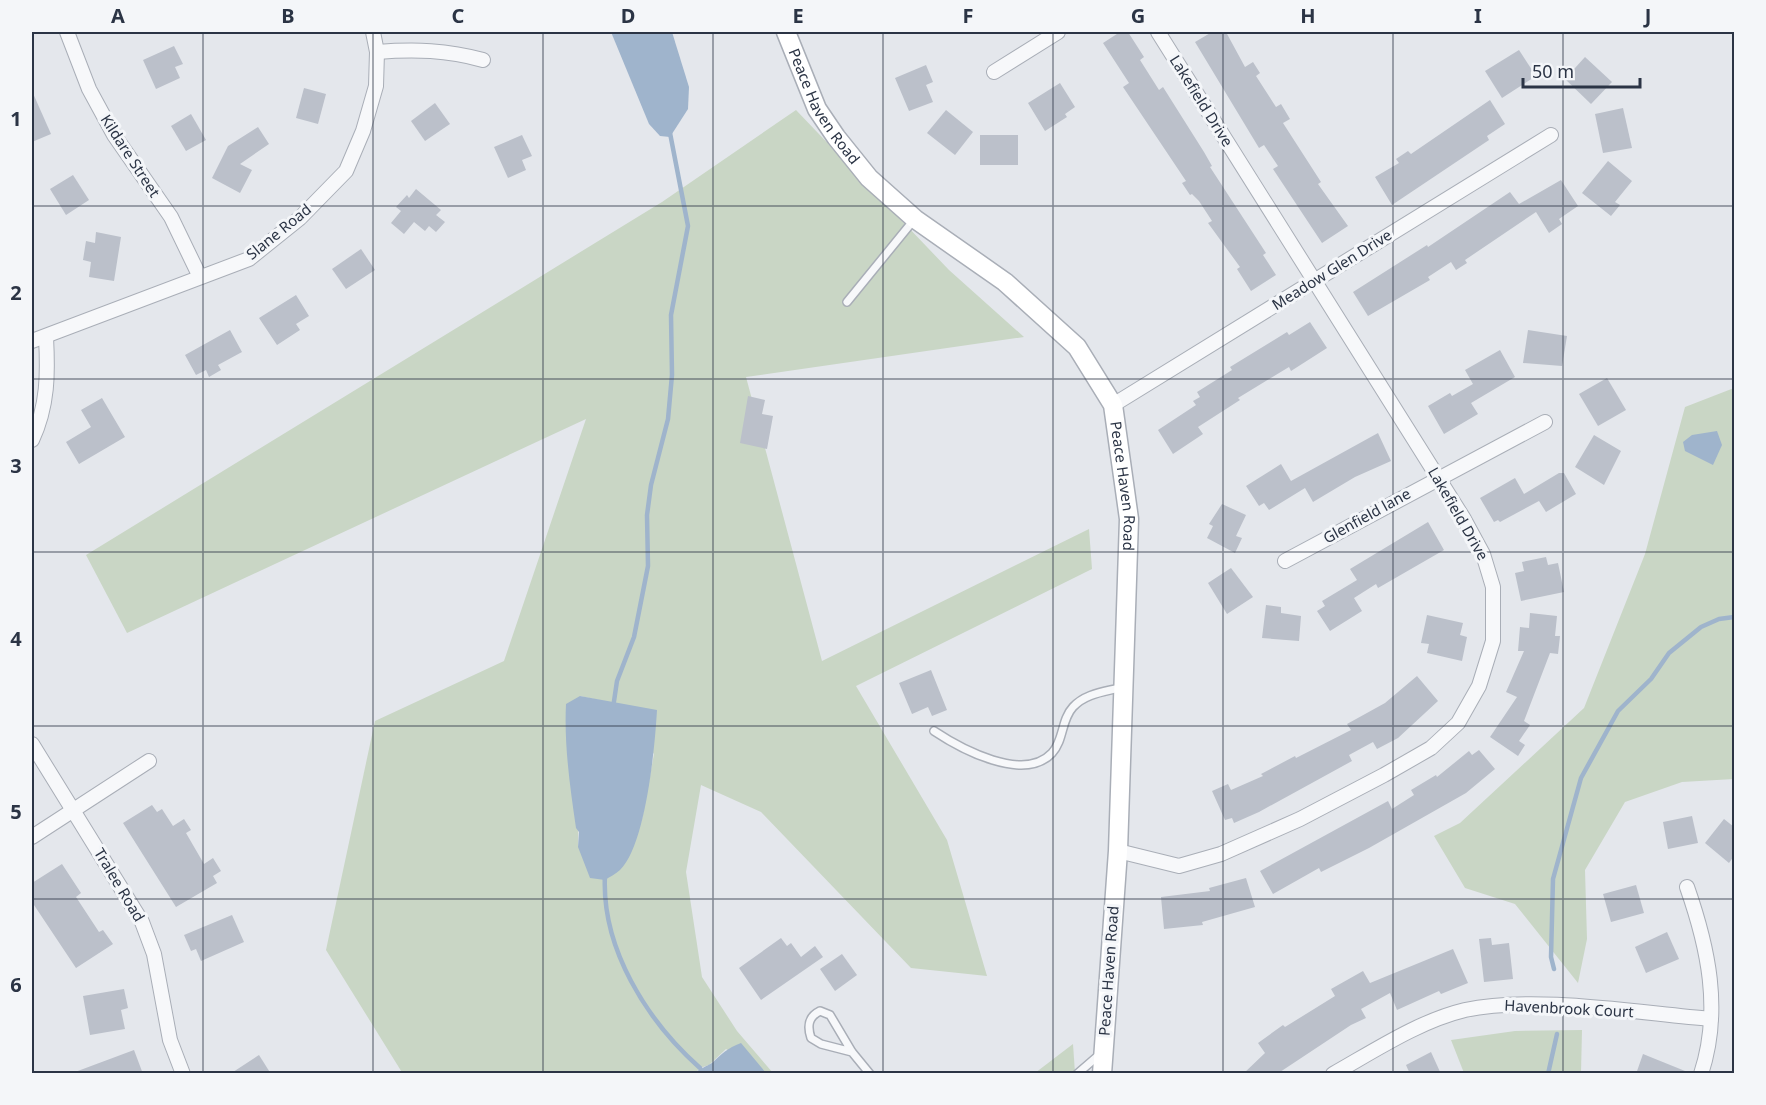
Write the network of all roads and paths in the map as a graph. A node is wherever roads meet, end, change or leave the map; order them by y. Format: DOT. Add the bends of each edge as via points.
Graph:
graph roads {
  1 [pos="67,32"];
  2 [pos="373,32"];
  3 [pos="786,32"];
  4 [pos="1058,32"];
  5 [pos="1158,32"];
  6 [pos="378,52"];
  7 [pos="483,60"];
  8 [pos="994,72"];
  9 [pos="1551,135"];
  10 [pos="915,219"];
  11 [pos="200,277"];
  12 [pos="1313,281"];
  13 [pos="848,302"];
  14 [pos="46,337"];
  15 [pos="32,340"];
  16 [pos="1113,405"];
  17 [pos="1545,422"];
  18 [pos="32,440"];
  19 [pos="1438,478"];
  20 [pos="1285,561"];
  21 [pos="1123,687"];
  22 [pos="934,731"];
  23 [pos="32,744"];
  24 [pos="149,761"];
  25 [pos="72,811"];
  26 [pos="32,837"];
  27 [pos="1118,851"];
  28 [pos="1687,886"];
  29 [pos="1711,1019"];
  30 [pos="852,1052"];
  31 [pos="1103,1052"];
  32 [pos="183,1074"];
  33 [pos="870,1074"];
  34 [pos="1077,1074"];
  35 [pos="1102,1074"];
  36 [pos="1333,1074"];
  37 [pos="1701,1074"];
  1 -- 11 [label="street, Kildare Street" via="89,90 114,135 171,217"];
  2 -- 6 [label="street, Slane Road"];
  3 -- 10 [label="main road, Peace Haven Road" via="803,79 836,137 869,178"];
  4 -- 8 [label="street"];
  5 -- 12 [label="street, Lakefield Drive"];
  6 -- 7 [label="street" via="416,48"];
  6 -- 11 [label="street, Slane Road" via="376,86 346,171 300,218 249,259"];
  9 -- 12 [label="street, Meadow Glen Drive"];
  10 -- 13 [label="lane"];
  10 -- 16 [label="main road, Peace Haven Road" via="1005,282 1077,346"];
  11 -- 14 [label="street, Slane Road"];
  12 -- 16 [label="street, Meadow Glen Drive"];
  12 -- 19 [label="street, Lakefield Drive"];
  14 -- 15 [label="street, Slane Road"];
  14 -- 18 [label="street" via="45,406"];
  16 -- 21 [label="main road, Peace Haven Road" via="1129,519"];
  17 -- 19 [label="street, Glenfield lane"];
  19 -- 20 [label="street, Glenfield lane"];
  19 -- 27 [label="street, Lakefield Drive" via="1483,554 1493,587 1493,641 1479,686 1458,723 1431,748 1384,775 1221,854 1179,866"];
  21 -- 22 [label="lane" via="1095,693 1074,706 1051,754 1034,763 984,758 959,748"];
  21 -- 27 [label="main road, Peace Haven Road"];
  23 -- 25 [label="street, Tralee Road"];
  24 -- 25 [label="street"];
  25 -- 26 [label="street"];
  25 -- 32 [label="street, Tralee Road" via="142,922 154,954 170,1040"];
  27 -- 31 [label="main road, Peace Haven Road"];
  28 -- 29 [label="street" via="1711,974"];
  29 -- 36 [label="street, Havenbrook Court" via="1506,1004 1464,1011 1430,1023"];
  29 -- 37 [label="street"];
  30 -- 30 [label="lane" via="811,1038 808,1024 812,1017 820,1011 830,1015"];
  30 -- 33 [label="lane"];
  31 -- 34 [label="lane"];
  31 -- 35 [label="main road, Peace Haven Road"];
}
